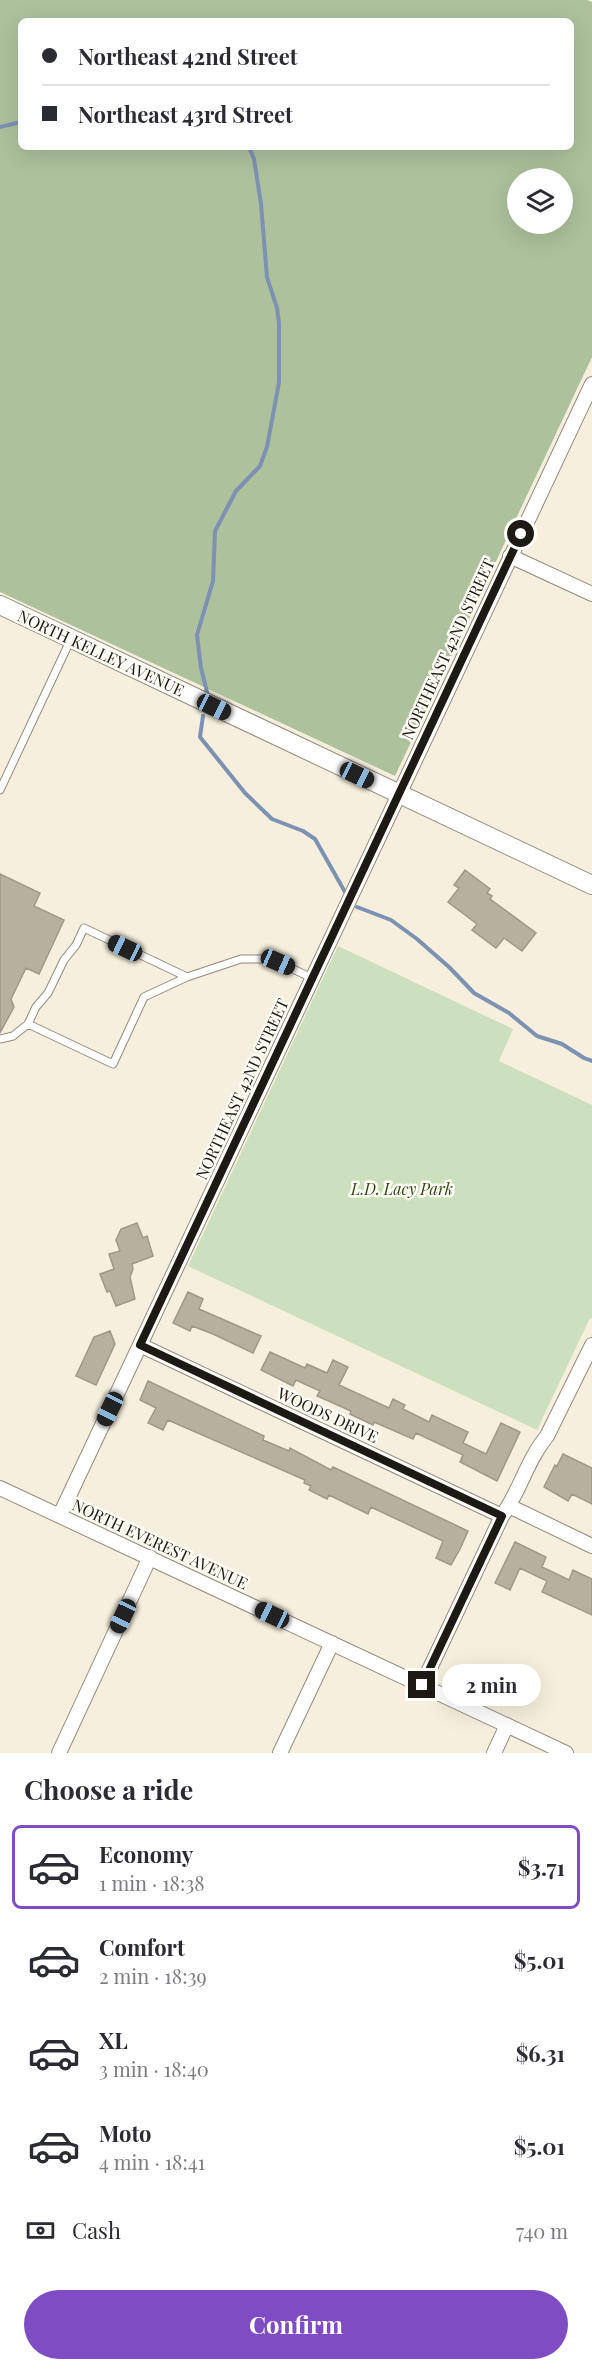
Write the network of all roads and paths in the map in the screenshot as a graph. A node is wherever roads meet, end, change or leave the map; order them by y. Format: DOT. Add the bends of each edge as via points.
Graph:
graph roads {
  1 [pos="592,384"];
  2 [pos="510,556"];
  3 [pos="592,594"];
  4 [pos="0,605"];
  5 [pos="71,639"];
  6 [pos="0,790"];
  7 [pos="398,794"];
  8 [pos="592,885"];
  9 [pos="188,977"];
  10 [pos="312,978"];
  11 [pos="28,1024"];
  12 [pos="0,1039"];
  13 [pos="140,1345"];
  14 [pos="591,1346"];
  15 [pos="0,1488"];
  16 [pos="506,1511"];
  17 [pos="60,1515"];
  18 [pos="592,1546"];
  19 [pos="150,1557"];
  20 [pos="332,1643"];
  21 [pos="422,1685"];
  22 [pos="507,1725"];
  23 [pos="59,1753"];
  24 [pos="280,1753"];
  25 [pos="494,1753"];
  26 [pos="566,1753"];
  1 -- 2 [label="street, NORTHEAST 42ND STREET"];
  2 -- 3 [label="street"];
  2 -- 7 [label="street, NORTHEAST 42ND STREET"];
  4 -- 5 [label="street, NORTH KELLEY AVENUE"];
  5 -- 6 [label="lane"];
  5 -- 7 [label="street, NORTH KELLEY AVENUE"];
  7 -- 8 [label="street, NORTH KELLEY AVENUE"];
  7 -- 10 [label="street, NORTHEAST 42ND STREET"];
  9 -- 10 [label="lane" via="241,960 264,959"];
  9 -- 11 [label="lane" via="144,997 113,1064"];
  9 -- 11 [label="lane" via="84,928"];
  10 -- 13 [label="street, NORTHEAST 42ND STREET"];
  11 -- 12 [label="lane" via="13,1036"];
  13 -- 16 [label="street, WOODS DRIVE"];
  13 -- 17 [label="street, NORTHEAST 42ND STREET"];
  14 -- 16 [label="street"];
  15 -- 17 [label="street, NORTH EVEREST AVENUE"];
  16 -- 18 [label="street, WOODS DRIVE"];
  16 -- 21 [label="street"];
  17 -- 19 [label="street, NORTH EVEREST AVENUE"];
  19 -- 20 [label="street, NORTH EVEREST AVENUE"];
  19 -- 23 [label="street"];
  20 -- 21 [label="street, NORTH EVEREST AVENUE"];
  20 -- 24 [label="street"];
  21 -- 22 [label="street, NORTH EVEREST AVENUE"];
  22 -- 25 [label="street"];
  22 -- 26 [label="street, NORTH EVEREST AVENUE"];
}
